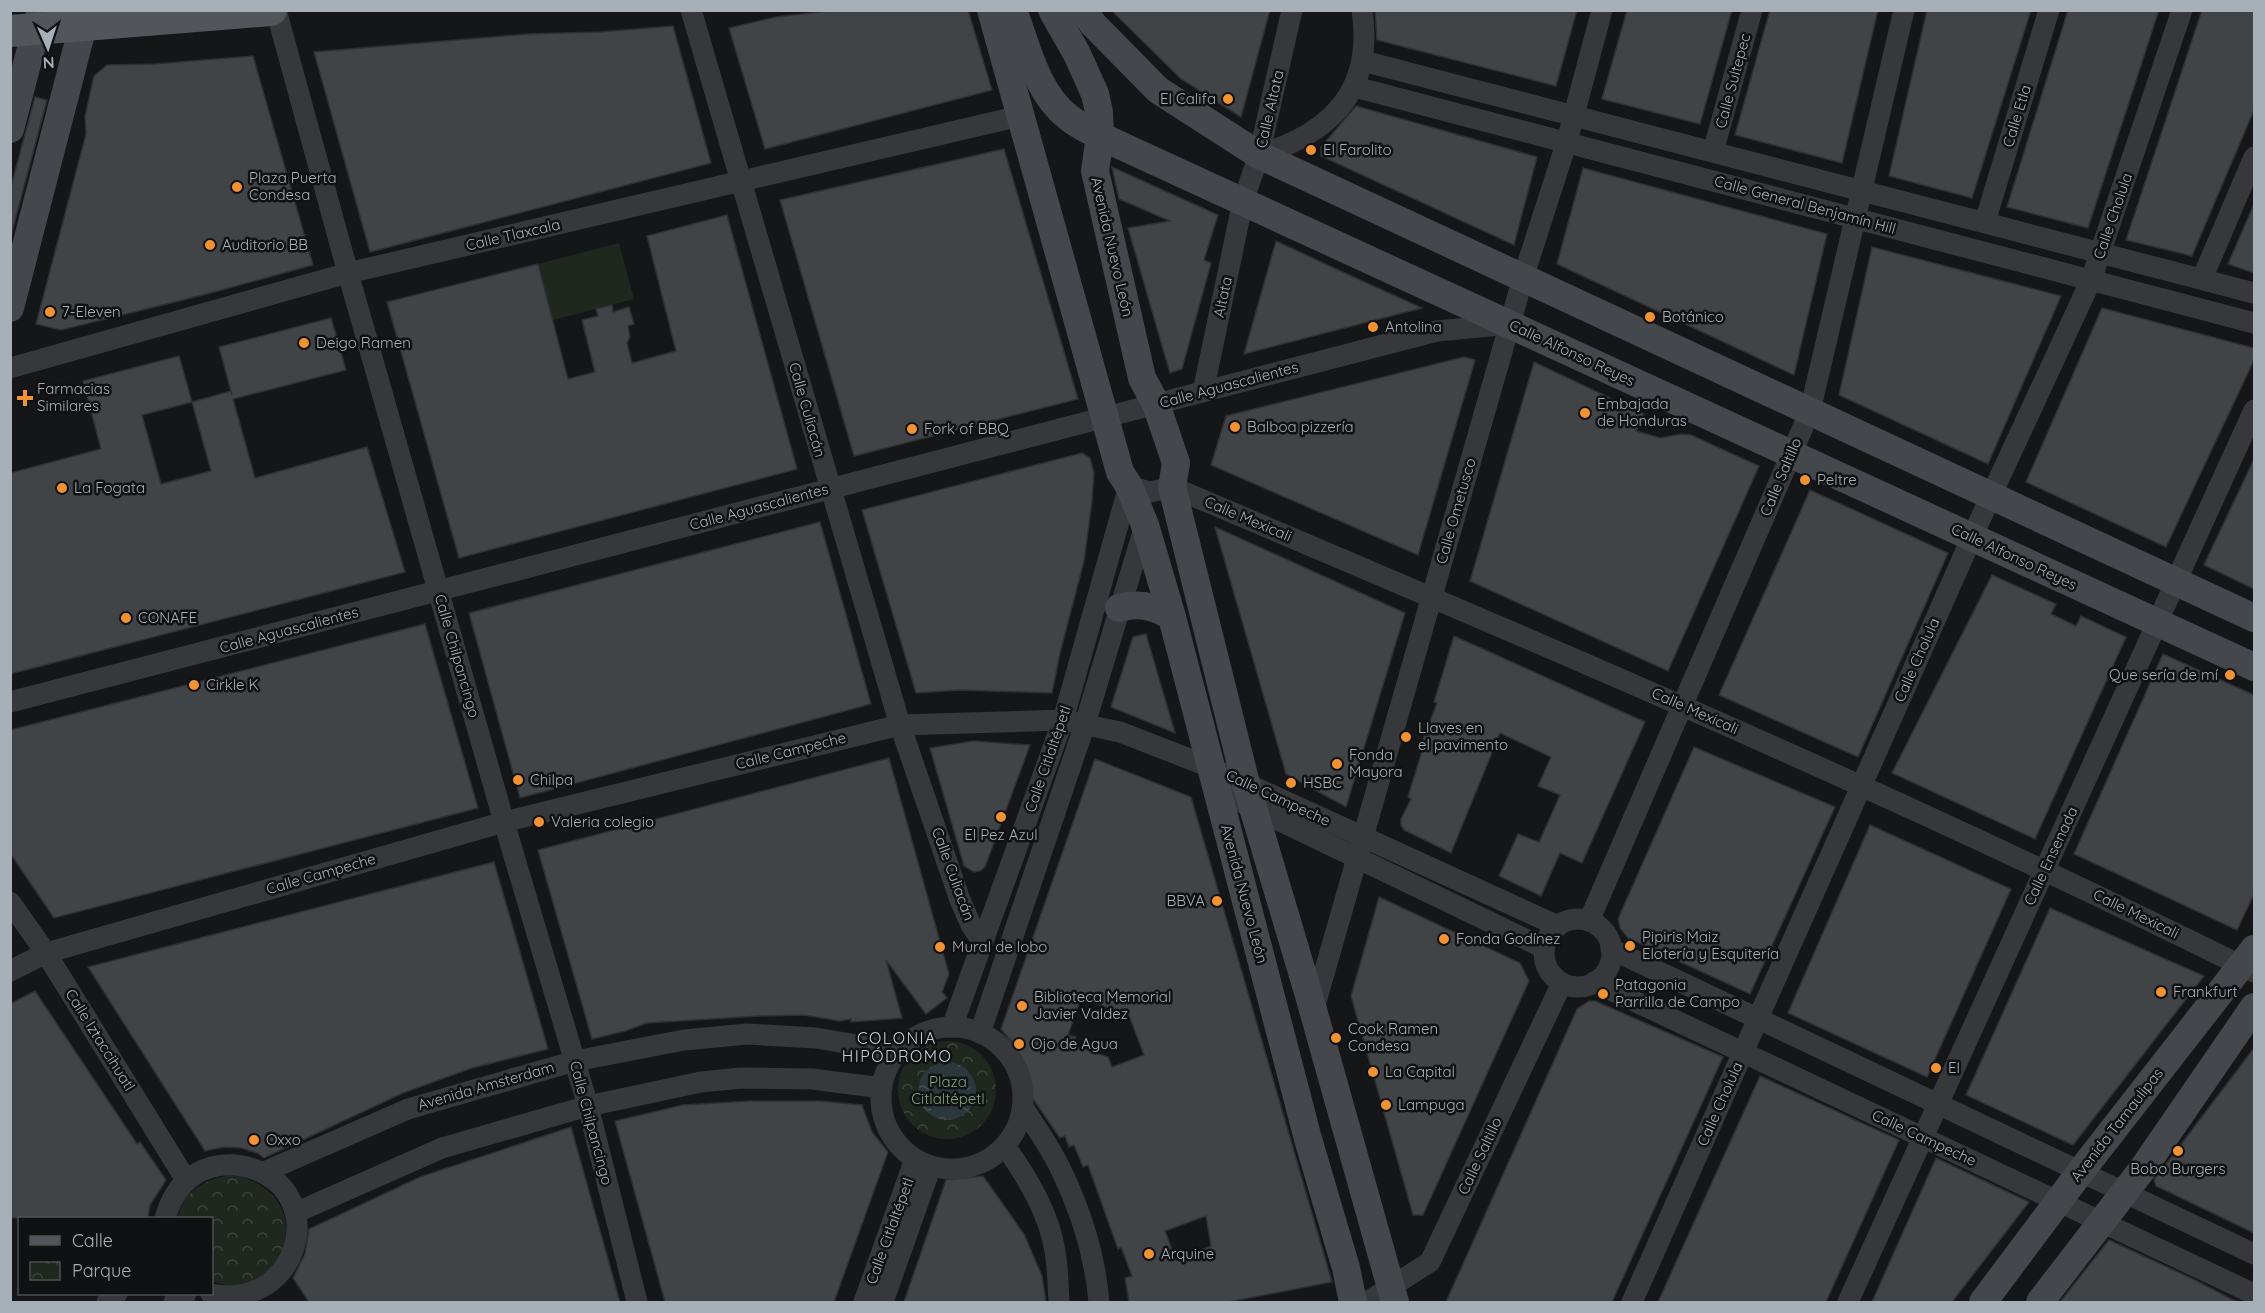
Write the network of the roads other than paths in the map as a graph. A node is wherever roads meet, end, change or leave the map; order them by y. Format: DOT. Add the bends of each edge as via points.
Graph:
graph roads {
  1 [pos="271,10"];
  2 [pos="276,10"];
  3 [pos="692,10"];
  4 [pos="991,10"];
  5 [pos="1013,10"];
  6 [pos="1053,10"];
  7 [pos="1083,10"];
  8 [pos="1292,10"];
  9 [pos="1362,10"];
  10 [pos="1602,10"];
  11 [pos="1752,10"];
  12 [pos="1904,10"];
  13 [pos="2049,10"];
  14 [pos="2182,10"];
  15 [pos="85,18"];
  16 [pos="29,23"];
  17 [pos="1363,61"];
  18 [pos="1355,87"];
  19 [pos="1020,116"];
  20 [pos="1574,116"];
  21 [pos="10,129"];
  22 [pos="1100,136"];
  23 [pos="1567,141"];
  24 [pos="1713,152"];
  25 [pos="1259,155"];
  26 [pos="2254,157"];
  27 [pos="740,182"];
  28 [pos="1862,190"];
  29 [pos="1243,201"];
  30 [pos="1855,218"];
  31 [pos="1985,222"];
  32 [pos="2100,253"];
  33 [pos="348,273"];
  34 [pos="1523,278"];
  35 [pos="2202,279"];
  36 [pos="2091,280"];
  37 [pos="2254,293"];
  38 [pos="10,308"];
  39 [pos="2254,323"];
  40 [pos="1510,324"];
  41 [pos="10,368"];
  42 [pos="1203,392"];
  43 [pos="1156,404"];
  44 [pos="2254,410"];
  45 [pos="1810,411"];
  46 [pos="1105,417"];
  47 [pos="1791,453"];
  48 [pos="1129,486"];
  49 [pos="1172,487"];
  50 [pos="831,489"];
  51 [pos="1992,496"];
  52 [pos="1145,525"];
  53 [pos="1972,537"];
  54 [pos="2176,583"];
  55 [pos="438,591"];
  56 [pos="1432,597"];
  57 [pos="1119,608"];
  58 [pos="1172,617"];
  59 [pos="2254,618"];
  60 [pos="2157,624"];
  61 [pos="2254,667"];
  62 [pos="10,702"];
  63 [pos="1682,705"];
  64 [pos="1063,720"];
  65 [pos="900,724"];
  66 [pos="1085,724"];
  67 [pos="1213,779"];
  68 [pos="1861,786"];
  69 [pos="1250,796"];
  70 [pos="504,822"];
  71 [pos="1363,837"];
  72 [pos="1356,858"];
  73 [pos="2045,870"];
  74 [pos="10,902"];
  75 [pos="1589,921"];
  76 [pos="1558,926"];
  77 [pos="982,941"];
  78 [pos="1544,948"];
  79 [pos="1611,949"];
  80 [pos="46,953"];
  81 [pos="2250,962"];
  82 [pos="10,971"];
  83 [pos="1594,982"];
  84 [pos="1562,983"];
  85 [pos="2254,1007"];
  86 [pos="1313,1012"];
  87 [pos="1758,1019"];
  88 [pos="952,1027"];
  89 [pos="980,1033"];
  90 [pos="898,1052"];
  91 [pos="1743,1053"];
  92 [pos="575,1061"];
  93 [pos="882,1088"];
  94 [pos="1938,1104"];
  95 [pos="588,1106"];
  96 [pos="1023,1107"];
  97 [pos="1923,1137"];
  98 [pos="1005,1146"];
  99 [pos="923,1163"];
  100 [pos="2081,1171"];
  101 [pos="264,1172"];
  102 [pos="186,1180"];
  103 [pos="2125,1193"];
  104 [pos="2058,1201"];
  105 [pos="295,1213"];
  106 [pos="165,1217"];
  107 [pos="2103,1222"];
  108 [pos="2254,1254"];
  109 [pos="213,1293"];
  110 [pos="273,1294"];
  111 [pos="2254,1294"];
  112 [pos="1393,1295"];
  113 [pos="637,1302"];
  114 [pos="864,1302"];
  115 [pos="884,1302"];
  116 [pos="1059,1302"];
  117 [pos="1099,1302"];
  118 [pos="1353,1302"];
  119 [pos="1367,1302"];
  120 [pos="1632,1302"];
  121 [pos="1848,1302"];
  122 [pos="1983,1302"];
  123 [pos="2040,1302"];
  1 -- 15 [label="main road"];
  2 -- 33 [label="street, Calle Chilpancingo"];
  3 -- 27 [label="street, Calle Culiacán"];
  4 -- 19 [label="main road, Avenida Nuevo León"];
  5 -- 22 [label="main road, Calle Alfonso Reyes" via="1042,86 1053,103 1068,118"];
  6 -- 22 [label="main road, Avenida Nuevo León" via="1095,94"];
  7 -- 25 [label="main road" via="1158,90"];
  8 -- 25 [label="street, Calle Altata"];
  9 -- 17 [label="street, Calle Altata"];
  10 -- 20 [label="street, Calle Ometusco"];
  11 -- 24 [label="street, Calle Sultepec"];
  12 -- 28 [label="street, Calle Saltillo"];
  13 -- 31 [label="street, Calle Etla"];
  14 -- 32 [label="street, Calle Cholula"];
  15 -- 16 [label="main road"];
  15 -- 38 [label="main road"];
  16 -- 21 [label="main road"];
  17 -- 18 [label="street, Calle Altata"];
  17 -- 20 [label="street, Calle General Benjamín Hill"];
  18 -- 23 [label="street, Calle General Benjamín Hill"];
  18 -- 25 [label="street, Calle Altata" via="1325,123 1283,148"];
  19 -- 27 [label="street, Calle Tlaxcala"];
  19 -- 46 [label="main road, Avenida Nuevo León"];
  20 -- 23 [label="street, Calle Ometusco"];
  20 -- 24 [label="street, Calle General Benjamín Hill"];
  22 -- 29 [label="main road, Calle Alfonso Reyes"];
  22 -- 43 [label="main road, Avenida Nuevo León" via="1095,171 1142,378"];
  23 -- 30 [label="street, Calle General Benjamín Hill"];
  23 -- 34 [label="street, Calle Ometusco"];
  24 -- 28 [label="street, Calle General Benjamín Hill"];
  25 -- 29 [label="street, Altata"];
  25 -- 34 [label="main road"];
  26 -- 35 [label="street"];
  27 -- 33 [label="street, Calle Tlaxcala"];
  27 -- 50 [label="street, Calle Culiacán"];
  28 -- 30 [label="street, Calle Saltillo"];
  28 -- 31 [label="street, Calle General Benjamín Hill"];
  29 -- 40 [label="main road, Calle Alfonso Reyes"];
  29 -- 42 [label="street, Altata"];
  30 -- 36 [label="street, Calle General Benjamín Hill"];
  30 -- 45 [label="street, Calle Saltillo"];
  31 -- 32 [label="street, Calle General Benjamín Hill"];
  32 -- 35 [label="street, Calle General Benjamín Hill"];
  32 -- 36 [label="street, Calle Cholula"];
  33 -- 41 [label="street, Calle Tlaxcala"];
  33 -- 55 [label="street, Calle Chilpancingo"];
  34 -- 40 [label="street, Calle Ometusco"];
  34 -- 45 [label="main road"];
  35 -- 37 [label="street, Calle General Benjamín Hill"];
  36 -- 39 [label="street, Calle General Benjamín Hill"];
  36 -- 51 [label="street, Calle Cholula"];
  40 -- 42 [label="street, Calle Aguascalientes" via="1437,331"];
  40 -- 47 [label="main road, Calle Alfonso Reyes"];
  40 -- 56 [label="street, Calle Ometusco"];
  42 -- 43 [label="street, Calle Aguascalientes"];
  43 -- 46 [label="street, Calle Aguascalientes"];
  43 -- 49 [label="main road, Avenida Nuevo León" via="1176,463"];
  44 -- 54 [label="street, Calle Ensenada"];
  45 -- 47 [label="street, Calle Saltillo"];
  45 -- 51 [label="main road"];
  46 -- 48 [label="main road, Avenida Nuevo León" via="1120,472"];
  46 -- 50 [label="street, Calle Aguascalientes"];
  47 -- 53 [label="main road, Calle Alfonso Reyes"];
  47 -- 63 [label="street, Calle Saltillo"];
  48 -- 49 [label="street" via="1150,492"];
  48 -- 52 [label="main road, Avenida Nuevo León"];
  48 -- 64 [label="street, Calle Citlaltépetl"];
  49 -- 52 [label="street" via="1155,500"];
  49 -- 56 [label="street, Calle Mexicali"];
  49 -- 69 [label="main road, Avenida Nuevo León"];
  50 -- 55 [label="street, Calle Aguascalientes"];
  50 -- 65 [label="street, Calle Culiacán"];
  51 -- 53 [label="street, Calle Cholula"];
  51 -- 54 [label="main road"];
  52 -- 57 [label="street, Calle Citlaltépetl"];
  52 -- 58 [label="main road, Avenida Nuevo León"];
  53 -- 60 [label="main road, Calle Alfonso Reyes"];
  53 -- 68 [label="street, Calle Cholula"];
  54 -- 59 [label="main road"];
  54 -- 60 [label="street, Calle Ensenada"];
  55 -- 62 [label="street, Calle Aguascalientes"];
  55 -- 70 [label="street, Calle Chilpancingo"];
  56 -- 63 [label="street, Calle Mexicali"];
  56 -- 71 [label="street, Calle Ometusco"];
  57 -- 58 [label="main road" via="1139,604"];
  57 -- 66 [label="street, Calle Citlaltépetl"];
  58 -- 67 [label="main road, Avenida Nuevo León"];
  60 -- 61 [label="main road, Calle Alfonso Reyes"];
  60 -- 73 [label="street, Calle Ensenada"];
  63 -- 68 [label="street, Calle Mexicali"];
  63 -- 75 [label="street, Calle Saltillo"];
  64 -- 65 [label="street, Calle Campeche"];
  64 -- 66 [label="street, Calle Campeche"];
  64 -- 77 [label="street, Calle Citlaltépetl"];
  65 -- 70 [label="street, Calle Campeche"];
  65 -- 77 [label="street, Calle Culiacán" via="960,900"];
  66 -- 67 [label="street, Calle Campeche" via="1120,732"];
  66 -- 89 [label="street, Calle Citlaltépetl"];
  67 -- 69 [label="street, Calle Campeche"];
  67 -- 118 [label="main road, Avenida Nuevo León"];
  68 -- 73 [label="street, Calle Mexicali"];
  68 -- 87 [label="street, Calle Cholula"];
  69 -- 71 [label="street, Calle Campeche"];
  69 -- 72 [label="street, Calle Campeche"];
  69 -- 86 [label="main road, Avenida Nuevo León"];
  70 -- 80 [label="street, Calle Campeche"];
  70 -- 92 [label="street, Calle Chilpancingo"];
  71 -- 72 [label="street, Calle Ometusco"];
  71 -- 76 [label="street, Calle Campeche"];
  72 -- 78 [label="street, Calle Campeche"];
  72 -- 86 [label="street, Calle Ometusco"];
  73 -- 81 [label="street, Calle Mexicali"];
  73 -- 94 [label="street, Calle Ensenada"];
  74 -- 80 [label="street, Calle Iztaccihuatl"];
  75 -- 76 [label="street" via="1567,921"];
  75 -- 79 [label="street" via="1604,931"];
  76 -- 78 [label="street"];
  77 -- 88 [label="street, Calle Citlaltépetl"];
  78 -- 84 [label="street" via="1548,969"];
  79 -- 83 [label="street" via="1608,968"];
  79 -- 87 [label="street"];
  80 -- 82 [label="street, Calle Campeche"];
  80 -- 102 [label="street, Calle Iztaccihuatl"];
  81 -- 100 [label="main road, Avenida Tamaulipas"];
  83 -- 84 [label="street" via="1584,986"];
  83 -- 91 [label="street, Calle Campeche"];
  84 -- 112 [label="street, Calle Saltillo" via="1430,1262"];
  85 -- 103 [label="main road"];
  86 -- 112 [label="main road, Avenida Nuevo León"];
  87 -- 91 [label="street, Calle Cholula"];
  87 -- 94 [label="street"];
  88 -- 89 [label="street"];
  88 -- 90 [label="street" via="932,1030"];
  89 -- 96 [label="street" via="1000,1045 1014,1063 1022,1084"];
  90 -- 92 [label="street, Avenida Amsterdam" via="816,1038 747,1034 684,1040"];
  90 -- 93 [label="street"];
  91 -- 97 [label="street, Calle Campeche"];
  91 -- 120 [label="street, Calle Cholula"];
  92 -- 95 [label="street, Calle Chilpancingo"];
  92 -- 101 [label="street, Avenida Amsterdam" via="408,1109"];
  93 -- 95 [label="street" via="812,1079 741,1078 701,1082"];
  93 -- 99 [label="street" via="881,1109 887,1129 899,1146"];
  94 -- 97 [label="street, Calle Ensenada"];
  94 -- 100 [label="street"];
  95 -- 105 [label="street" via="442,1148"];
  95 -- 113 [label="street, Calle Chilpancingo"];
  96 -- 98 [label="street" via="1017,1130"];
  96 -- 117 [label="street" via="1061,1169 1081,1215"];
  97 -- 104 [label="street, Calle Campeche"];
  97 -- 121 [label="street, Calle Ensenada"];
  98 -- 99 [label="street" via="990,1159 971,1167 951,1169"];
  98 -- 116 [label="street" via="1027,1177 1047,1224 1055,1250"];
  99 -- 114 [label="street, Calle Citlaltépetl"];
  99 -- 115 [label="street, Calle Citlaltépetl"];
  100 -- 103 [label="street"];
  100 -- 104 [label="main road, Avenida Tamaulipas"];
  101 -- 102 [label="street" via="245,1165 224,1164 204,1169"];
  101 -- 105 [label="street" via="286,1193"];
  102 -- 106 [label="street" via="176,1191"];
  103 -- 107 [label="main road"];
  103 -- 108 [label="street"];
  104 -- 107 [label="street, Calle Campeche"];
  104 -- 122 [label="main road, Avenida Tamaulipas"];
  105 -- 110 [label="street" via="293,1254"];
  107 -- 111 [label="street, Calle Campeche"];
  107 -- 123 [label="main road"];
  109 -- 110 [label="street" via="231,1297"];
  112 -- 119 [label="street, Calle Saltillo"];
}
